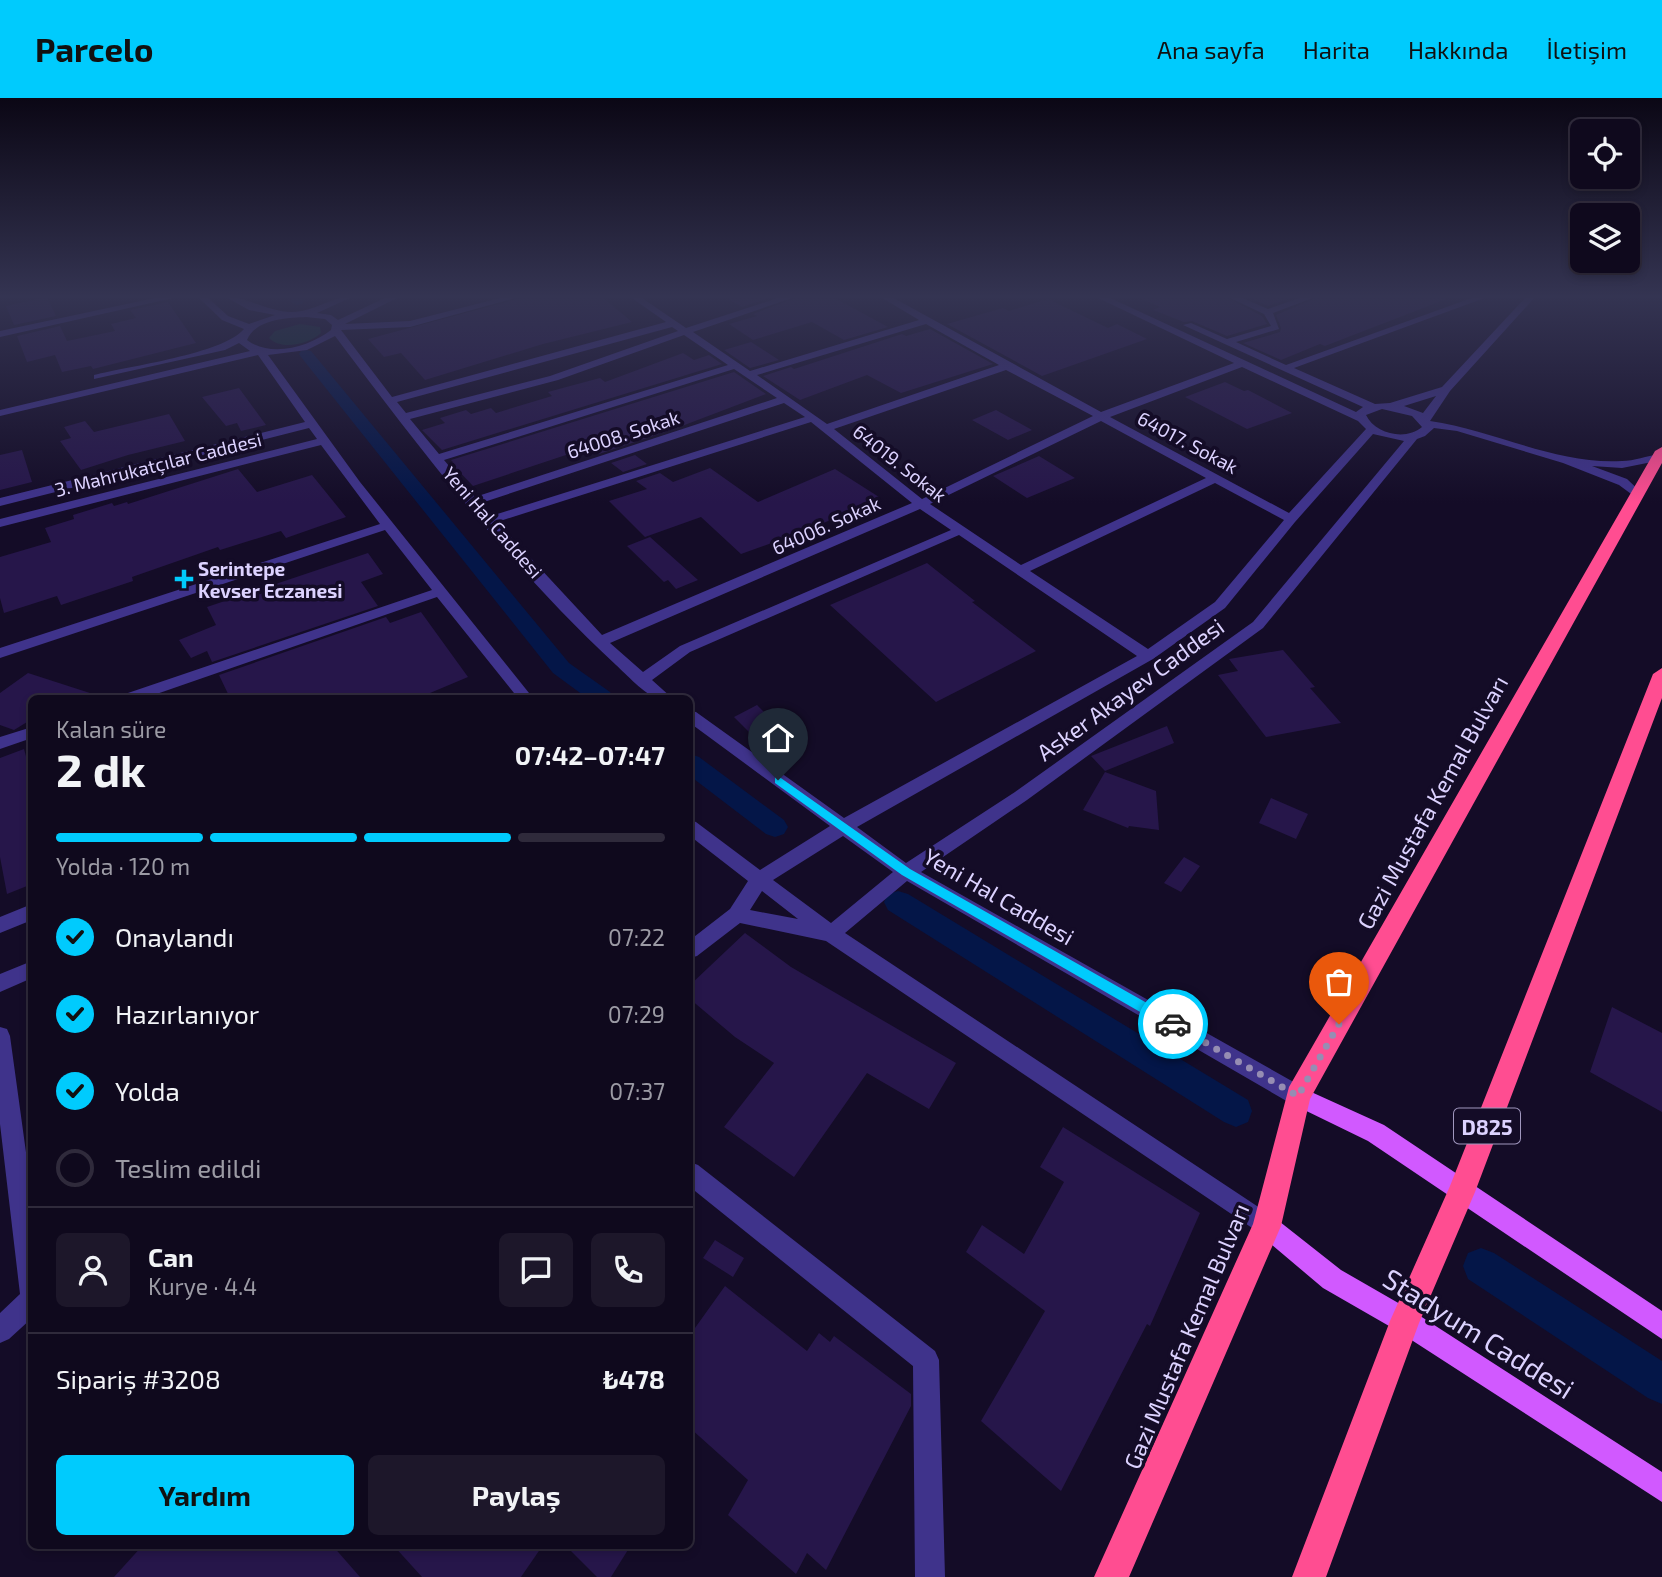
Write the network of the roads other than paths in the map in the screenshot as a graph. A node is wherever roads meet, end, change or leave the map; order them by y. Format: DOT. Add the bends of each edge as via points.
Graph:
graph roads {
  1 [pos="150,365"];
  2 [pos="202,365"];
  3 [pos="270,365"];
  4 [pos="364,365"];
  5 [pos="530,365"];
  6 [pos="586,365"];
  7 [pos="780,365"];
  8 [pos="1238,365"];
  9 [pos="1247,365"];
  10 [pos="1279,365"];
  11 [pos="1294,365"];
  12 [pos="1468,365"];
  13 [pos="734,366"];
  14 [pos="1007,366"];
  15 [pos="1286,368"];
  16 [pos="747,375"];
  17 [pos="91,379"];
  18 [pos="65,385"];
  19 [pos="1446,389"];
  20 [pos="783,400"];
  21 [pos="0,401"];
  22 [pos="389,401"];
  23 [pos="1373,407"];
  24 [pos="1391,407"];
  25 [pos="0,413"];
  26 [pos="1102,416"];
  27 [pos="401,418"];
  28 [pos="813,418"];
  29 [pos="1360,418"];
  30 [pos="1426,422"];
  31 [pos="310,424"];
  32 [pos="826,428"];
  33 [pos="1372,429"];
  34 [pos="1413,437"];
  35 [pos="326,440"];
  36 [pos="1660,454"];
  37 [pos="438,458"];
  38 [pos="1567,461"];
  39 [pos="1216,478"];
  40 [pos="1638,495"];
  41 [pos="0,502"];
  42 [pos="473,502"];
  43 [pos="921,504"];
  44 [pos="1291,519"];
  45 [pos="488,522"];
  46 [pos="0,523"];
  47 [pos="386,526"];
  48 [pos="961,530"];
  49 [pos="1020,570"];
  50 [pos="439,592"];
  51 [pos="599,642"];
  52 [pos="0,653"];
  53 [pos="1148,656"];
  54 [pos="1662,674"];
  55 [pos="641,681"];
  56 [pos="139,695"];
  57 [pos="524,695"];
  58 [pos="661,695"];
  59 [pos="693,718"];
  60 [pos="28,733"];
  61 [pos="0,743"];
  62 [pos="845,828"];
  63 [pos="693,829"];
  64 [pos="906,872"];
  65 [pos="758,880"];
  66 [pos="28,914"];
  67 [pos="737,915"];
  68 [pos="0,925"];
  69 [pos="831,934"];
  70 [pos="693,948"];
  71 [pos="28,971"];
  72 [pos="0,983"];
  73 [pos="0,1036"];
  74 [pos="1298,1096"];
  75 [pos="693,1175"];
  76 [pos="1461,1192"];
  77 [pos="1267,1226"];
  78 [pos="28,1261"];
  79 [pos="28,1302"];
  80 [pos="28,1304"];
  81 [pos="0,1318"];
  82 [pos="1405,1321"];
  83 [pos="1662,1326"];
  84 [pos="0,1330"];
  85 [pos="1662,1488"];
  86 [pos="930,1577"];
  87 [pos="1111,1577"];
  88 [pos="1309,1577"];
  1 -- 17 [label="street"];
  2 -- 25 [label="street"];
  3 -- 31 [label="street"];
  4 -- 22 [label="street, Yeni Hal Caddesi"];
  5 -- 22 [label="street"];
  6 -- 27 [label="street" via="554,378"];
  7 -- 16 [label="street"];
  8 -- 26 [label="street, 64006. Sokak"];
  9 -- 29 [label="street"];
  10 -- 15 [label="street"];
  11 -- 15 [label="street"];
  12 -- 19 [label="street"];
  13 -- 16 [label="street, 64019. Sokak"];
  13 -- 37 [label="street"];
  14 -- 26 [label="street, 64017. Sokak"];
  14 -- 32 [label="street"];
  15 -- 23 [label="street"];
  16 -- 20 [label="street, 64019. Sokak"];
  18 -- 21 [label="street"];
  19 -- 24 [label="street"];
  19 -- 30 [label="street, Asker Akayev Caddesi"];
  20 -- 28 [label="street, 64019. Sokak"];
  20 -- 42 [label="street, 64008. Sokak"];
  22 -- 27 [label="street, Yeni Hal Caddesi"];
  23 -- 24 [label="street"];
  23 -- 29 [label="street"];
  24 -- 30 [label="street"];
  26 -- 39 [label="street, 64017. Sokak"];
  26 -- 43 [label="street, 64006. Sokak"];
  27 -- 37 [label="street, Yeni Hal Caddesi"];
  28 -- 32 [label="street, 64019. Sokak"];
  28 -- 45 [label="street"];
  29 -- 33 [label="street"];
  30 -- 34 [label="street, Asker Akayev Caddesi" via="1426,432"];
  30 -- 38 [label="street"];
  31 -- 35 [label="street"];
  31 -- 41 [label="street, 3. Mahrukatçılar Caddesi"];
  32 -- 43 [label="street, 64019. Sokak"];
  33 -- 34 [label="street"];
  33 -- 44 [label="street, Asker Akayev Caddesi"];
  34 -- 64 [label="street, Asker Akayev Caddesi" via="1258,625 1021,796"];
  35 -- 46 [label="street, 3. Mahrukatçılar Caddesi"];
  35 -- 47 [label="street"];
  36 -- 38 [label="street" via="1622,466"];
  36 -- 40 [label="highway, Gazi Mustafa Kemal Bulvarı"];
  37 -- 42 [label="street, Yeni Hal Caddesi"];
  38 -- 40 [label="street" via="1623,482"];
  39 -- 44 [label="street, 64017. Sokak"];
  39 -- 49 [label="street"];
  40 -- 74 [label="highway, Gazi Mustafa Kemal Bulvarı"];
  42 -- 45 [label="street, Yeni Hal Caddesi"];
  43 -- 48 [label="street, 64019. Sokak"];
  43 -- 51 [label="street, 64006. Sokak"];
  44 -- 53 [label="street, Asker Akayev Caddesi" via="1220,605"];
  45 -- 51 [label="street, Yeni Hal Caddesi"];
  47 -- 50 [label="street"];
  47 -- 52 [label="street"];
  48 -- 49 [label="street, 64019. Sokak"];
  48 -- 55 [label="street" via="685,649"];
  49 -- 53 [label="street, 64019. Sokak"];
  50 -- 56 [label="street"];
  50 -- 57 [label="street"];
  51 -- 55 [label="street, Yeni Hal Caddesi"];
  53 -- 62 [label="street, Asker Akayev Caddesi"];
  54 -- 76 [label="highway, D825"];
  55 -- 58 [label="street, Yeni Hal Caddesi"];
  59 -- 62 [label="street, Yeni Hal Caddesi"];
  60 -- 61 [label="street"];
  62 -- 64 [label="street, Yeni Hal Caddesi"];
  62 -- 65 [label="street, Asker Akayev Caddesi"];
  63 -- 65 [label="street"];
  64 -- 69 [label="street, Asker Akayev Caddesi"];
  64 -- 74 [label="street, Yeni Hal Caddesi"];
  65 -- 67 [label="street"];
  65 -- 69 [label="street"];
  66 -- 68 [label="street"];
  67 -- 69 [label="street"];
  67 -- 70 [label="street"];
  69 -- 77 [label="street"];
  71 -- 72 [label="street"];
  73 -- 78 [label="street"];
  74 -- 76 [label="main road" via="1376,1133"];
  74 -- 77 [label="highway, Gazi Mustafa Kemal Bulvarı"];
  75 -- 86 [label="street" via="926,1360"];
  76 -- 82 [label="highway, D825"];
  76 -- 83 [label="main road"];
  77 -- 82 [label="main road, Stadyum Caddesi" via="1332,1279"];
  77 -- 87 [label="highway, Gazi Mustafa Kemal Bulvarı"];
  79 -- 81 [label="street"];
  80 -- 84 [label="street"];
  82 -- 85 [label="main road, Stadyum Caddesi"];
  82 -- 88 [label="highway, D825"];
}
